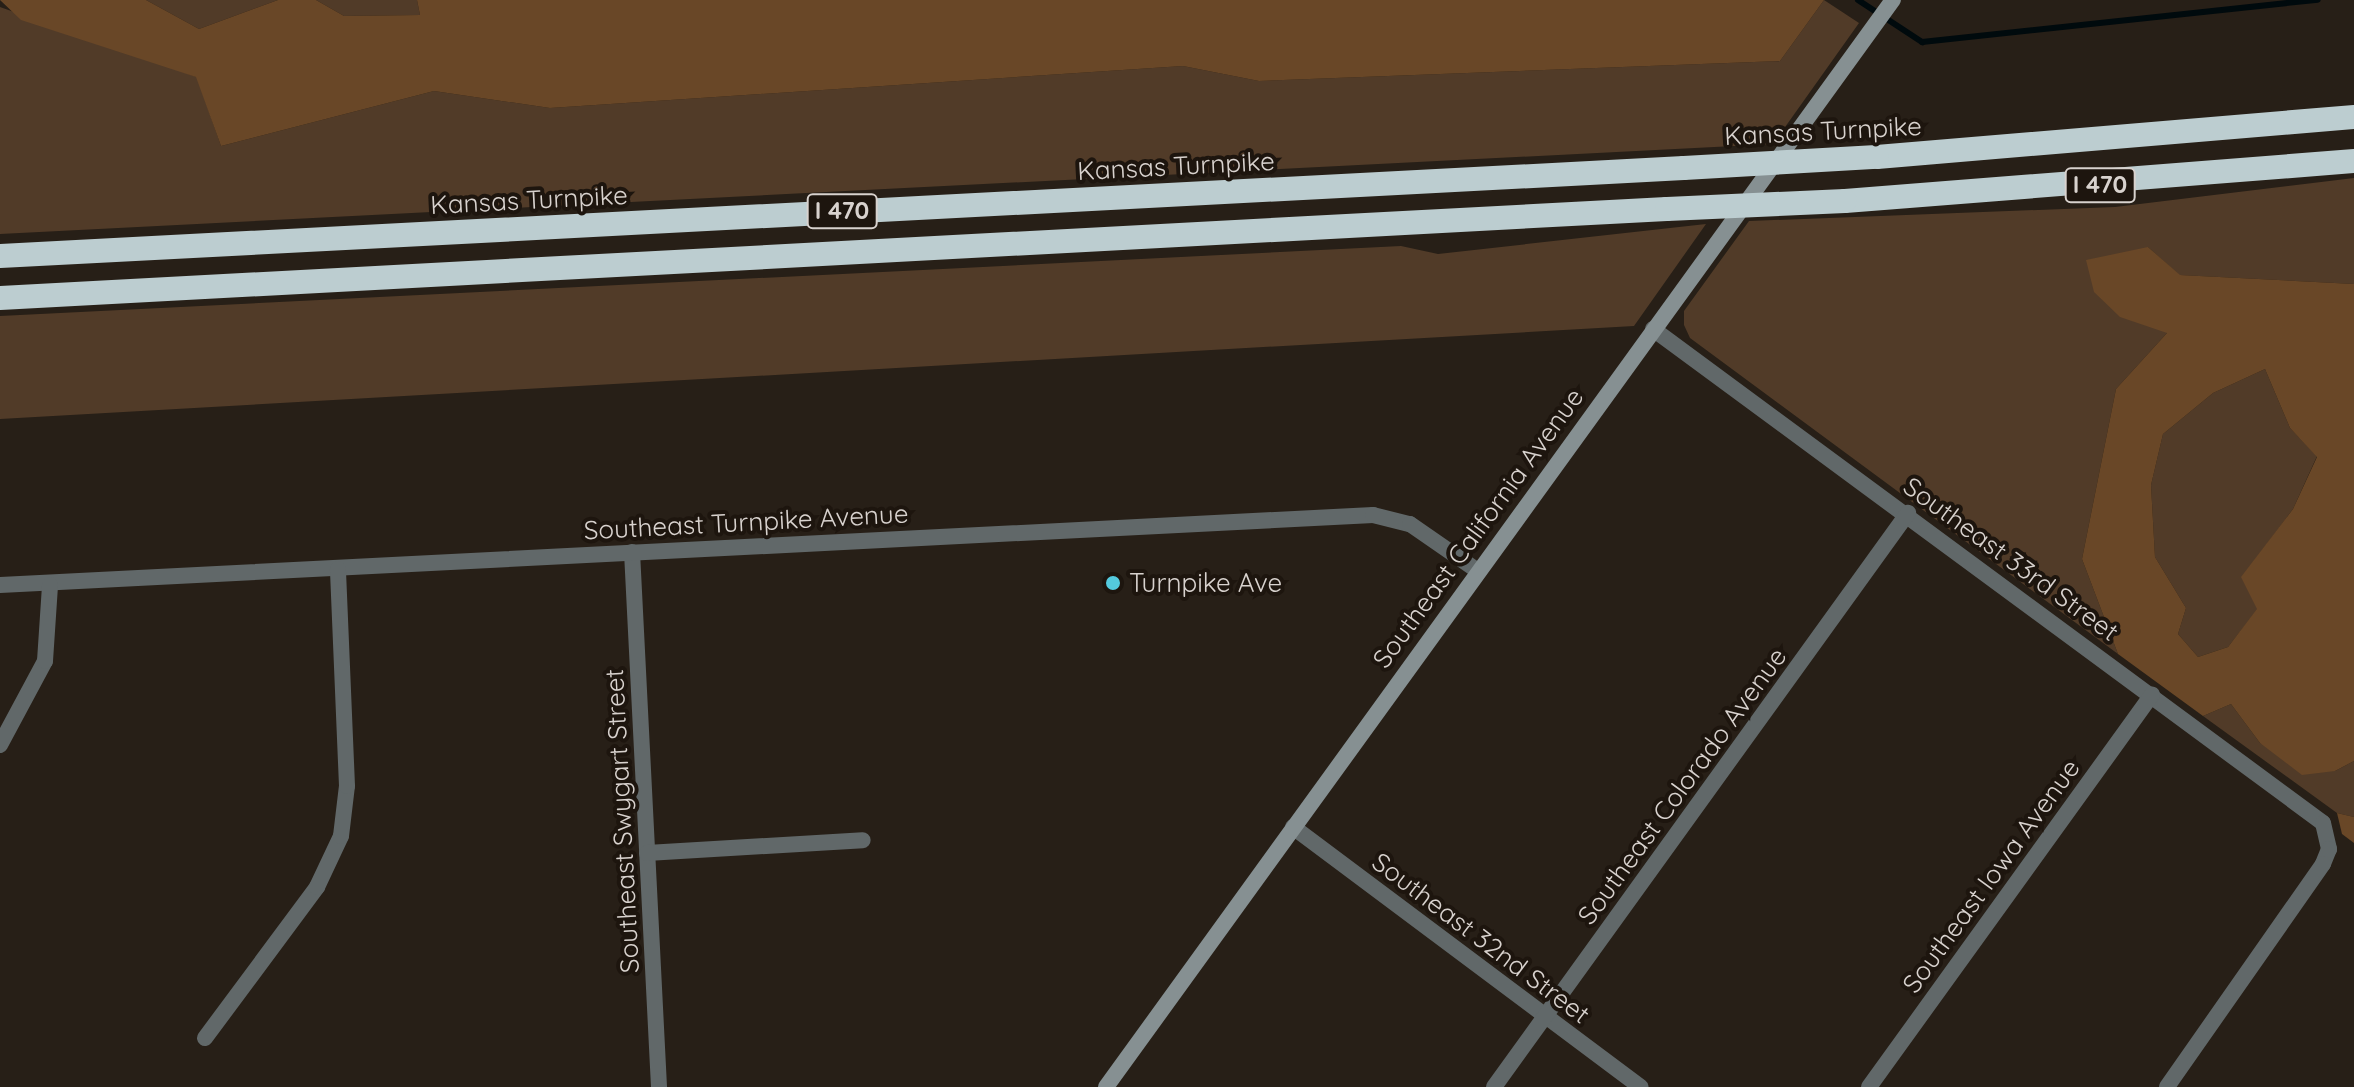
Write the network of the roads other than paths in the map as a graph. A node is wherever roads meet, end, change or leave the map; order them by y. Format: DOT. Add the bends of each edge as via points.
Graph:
graph roads {
  1 [pos="1893,0"];
  2 [pos="2354,117"];
  3 [pos="2354,161"];
  4 [pos="0,256"];
  5 [pos="0,298"];
  6 [pos="1653,329"];
  7 [pos="1908,513"];
  8 [pos="632,552"];
  9 [pos="338,569"];
  10 [pos="1478,571"];
  11 [pos="0,585"];
  12 [pos="50,585"];
  13 [pos="2152,694"];
  14 [pos="0,745"];
  15 [pos="1293,827"];
  16 [pos="863,840"];
  17 [pos="647,853"];
  18 [pos="1545,1016"];
  19 [pos="205,1038"];
  20 [pos="659,1087"];
  21 [pos="1106,1087"];
  22 [pos="1494,1087"];
  23 [pos="1640,1087"];
  24 [pos="1869,1087"];
  25 [pos="2167,1087"];
  1 -- 6 [label="main road, Southeast California Avenue"];
  2 -- 4 [label="highway, Kansas Turnpike / I 470, bridge" via="1877,157"];
  3 -- 5 [label="highway, I 470, bridge" via="1845,201"];
  6 -- 7 [label="street, Southeast 33rd Street"];
  6 -- 10 [label="main road, Southeast California Avenue"];
  7 -- 13 [label="street, Southeast 33rd Street"];
  7 -- 18 [label="street, Southeast Colorado Avenue"];
  8 -- 9 [label="street, Southeast Turnpike Avenue"];
  8 -- 10 [label="street, Southeast Turnpike Avenue" via="1373,515 1410,524"];
  8 -- 17 [label="street, Southeast Swygart Street"];
  9 -- 12 [label="street, Southeast Turnpike Avenue"];
  9 -- 19 [label="street" via="347,786 341,836 317,887"];
  10 -- 15 [label="main road, Southeast California Avenue"];
  11 -- 12 [label="street, Southeast Turnpike Avenue"];
  12 -- 14 [label="street" via="45,661"];
  13 -- 24 [label="street, Southeast Iowa Avenue"];
  13 -- 25 [label="street, Southeast 33rd Street" via="2316,815 2328,838 2323,864"];
  15 -- 18 [label="street, Southeast 32nd Street"];
  15 -- 21 [label="main road, Southeast California Avenue"];
  16 -- 17 [label="street"];
  17 -- 20 [label="street, Southeast Swygart Street"];
  18 -- 22 [label="street, Southeast Colorado Avenue"];
  18 -- 23 [label="street, Southeast 32nd Street"];
}
